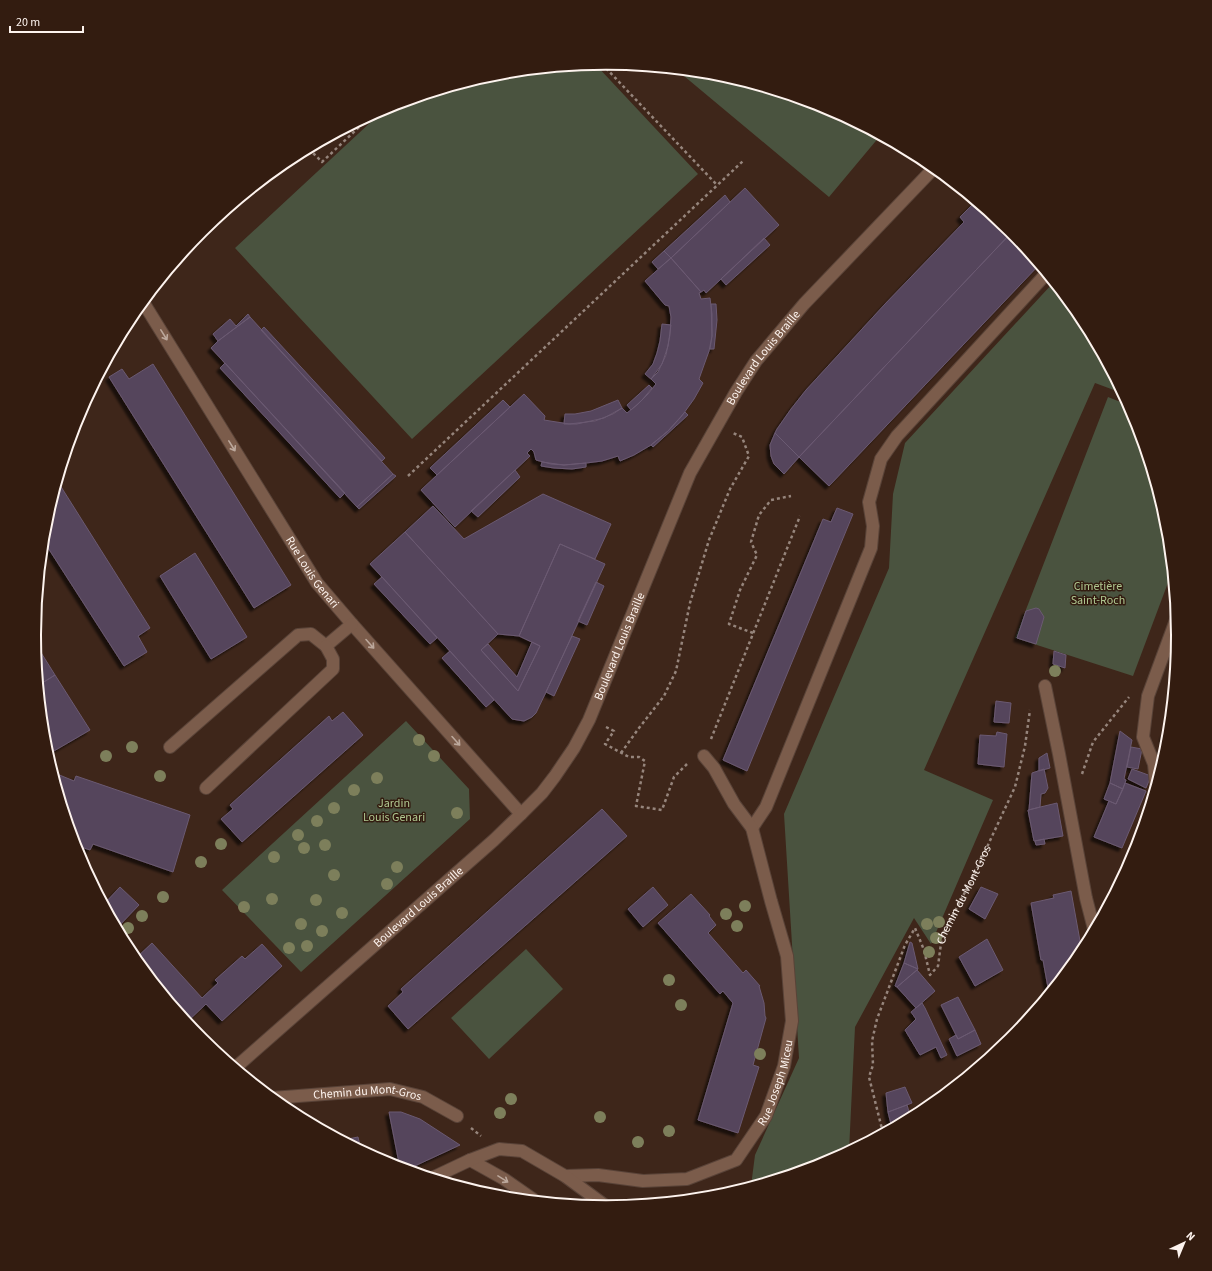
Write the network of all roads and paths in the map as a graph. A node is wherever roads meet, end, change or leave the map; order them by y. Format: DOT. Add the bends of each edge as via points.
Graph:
graph roads {
  1 [pos="608,70"];
  2 [pos="358,128"];
  3 [pos="313,153"];
  4 [pos="743,161"];
  5 [pos="930,173"];
  6 [pos="717,185"];
  7 [pos="1043,278"];
  8 [pos="147,308"];
  9 [pos="716,426"];
  10 [pos="408,476"];
  11 [pos="791,496"];
  12 [pos="800,516"];
  13 [pos="352,624"];
  14 [pos="753,633"];
  15 [pos="1171,634"];
  16 [pos="326,646"];
  17 [pos="1045,686"];
  18 [pos="1131,694"];
  19 [pos="1030,705"];
  20 [pos="589,720"];
  21 [pos="170,747"];
  22 [pos="622,753"];
  23 [pos="704,756"];
  24 [pos="1155,770"];
  25 [pos="1082,778"];
  26 [pos="206,788"];
  27 [pos="521,814"];
  28 [pos="752,828"];
  29 [pos="1092,922"];
  30 [pos="239,1065"];
  31 [pos="281,1097"];
  32 [pos="457,1116"];
  33 [pos="882,1128"];
  34 [pos="499,1149"];
  35 [pos="470,1160"];
  36 [pos="438,1175"];
  37 [pos="565,1176"];
  38 [pos="527,1195"];
  39 [pos="597,1200"];
  1 -- 6 [label="path"];
  2 -- 3 [label="path" via="322,162"];
  4 -- 6 [label="path"];
  5 -- 9 [label="street, Boulevard Louis Braille" via="804,304 756,361"];
  6 -- 10 [label="path"];
  7 -- 28 [label="street" via="897,436 881,459 869,502 873,526 872,548 766,808"];
  8 -- 13 [label="street, Rue Louis Genari, one-way" via="317,584"];
  9 -- 20 [label="street, Boulevard Louis Braille" via="690,473"];
  9 -- 22 [label="path" via="742,438 748,456 730,489 709,540 690,603 676,671 664,696"];
  11 -- 14 [label="path" via="771,500 759,516 751,542 757,555 740,590 729,624"];
  12 -- 14 [label="path"];
  13 -- 16 [label="street"];
  13 -- 27 [label="street, Rue Louis Genari, one-way"];
  14 -- 23 [label="path"];
  15 -- 24 [label="street" via="1148,696 1143,737"];
  16 -- 21 [label="street" via="311,634 298,635"];
  16 -- 26 [label="street" via="333,659 333,669"];
  17 -- 29 [label="street"];
  18 -- 25 [label="path" via="1094,742"];
  19 -- 33 [label="path, Chemin du Mont-Gros" via="1025,746 1015,787 942,936 938,966 930,975 915,928 905,945 877,1019 872,1042 873,1065 869,1077"];
  20 -- 22 [label="path" via="614,731 605,744"];
  20 -- 27 [label="street, Boulevard Louis Braille" via="555,776"];
  22 -- 23 [label="path" via="646,761 636,806 662,810 674,777 691,761"];
  23 -- 28 [label="street"];
  27 -- 30 [label="street, Boulevard Louis Braille"];
  28 -- 37 [label="street, Rue Joseph Miceu" via="787,956 792,1021 784,1066 766,1116 736,1160 686,1179 643,1181 598,1175"];
  31 -- 32 [label="street, Chemin du Mont-Gros" via="390,1089 423,1097"];
  32 -- 34 [label="path"];
  34 -- 35 [label="street"];
  34 -- 37 [label="street" via="522,1151"];
  35 -- 36 [label="street"];
  35 -- 38 [label="street, one-way"];
  37 -- 39 [label="street"];
}
